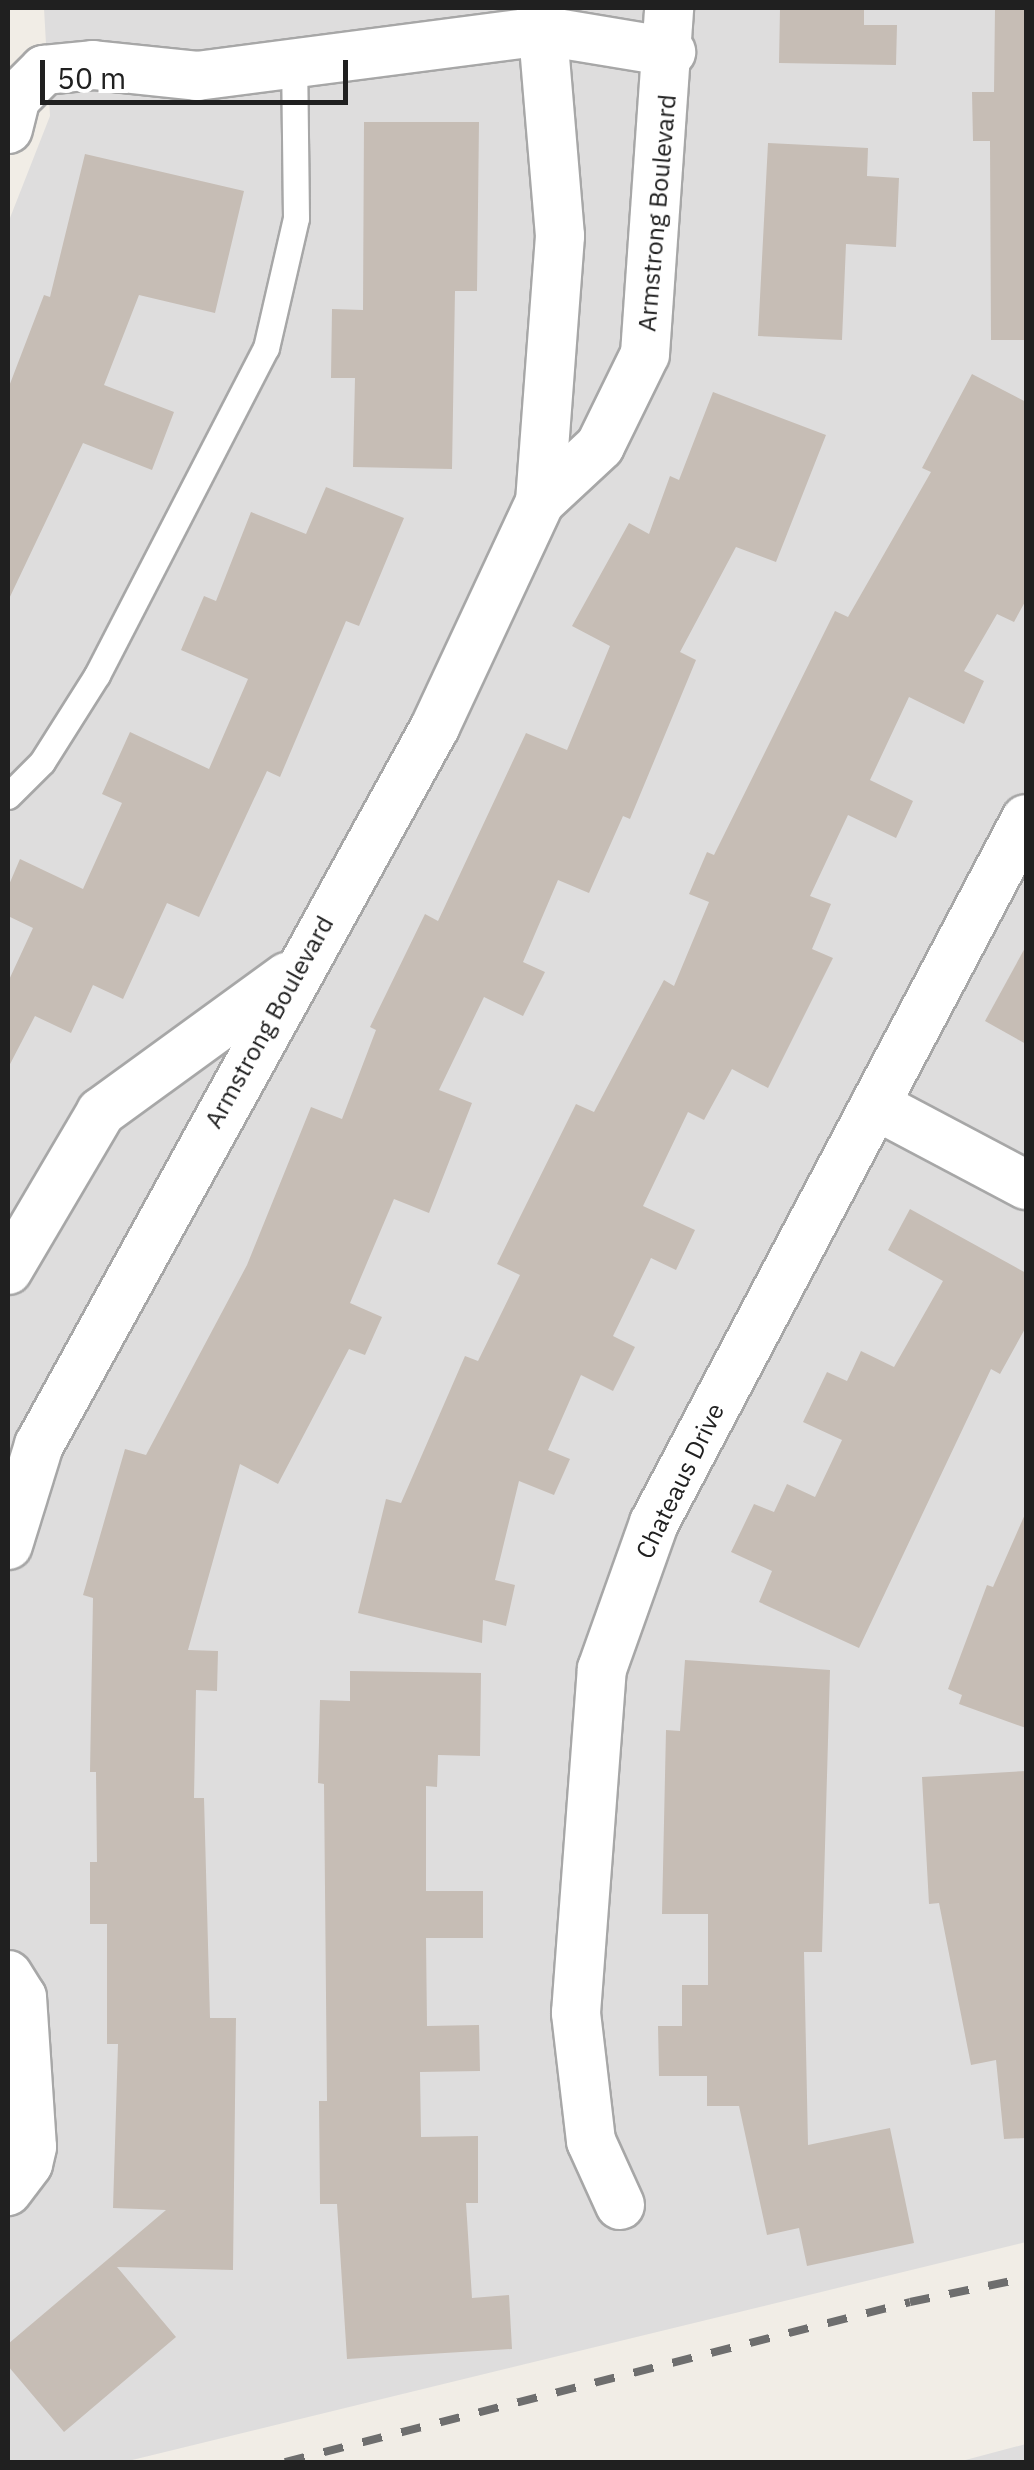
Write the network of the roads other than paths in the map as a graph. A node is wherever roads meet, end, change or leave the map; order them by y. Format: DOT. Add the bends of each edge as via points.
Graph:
graph roads {
  1 [pos="543,19"];
  2 [pos="670,30"];
  3 [pos="294,62"];
  4 [pos="8,129"];
  5 [pos="540,502"];
  6 [pos="8,796"];
  7 [pos="1026,819"];
  8 [pos="298,970"];
  9 [pos="875,1106"];
  10 [pos="1026,1185"];
  11 [pos="8,1270"];
  12 [pos="8,1546"];
  13 [pos="8,1975"];
  14 [pos="8,2191"];
  15 [pos="620,2205"];
  1 -- 2 [label="street"];
  1 -- 3 [label="street"];
  1 -- 5 [label="street, Armstrong Boulevard" via="560,236"];
  2 -- 5 [label="street, Armstrong Boulevard" via="645,354 600,446"];
  3 -- 4 [label="street" via="197,76 92,65 44,70 16,98"];
  3 -- 6 [label="lane" via="296,218 266,348 97,676 42,762"];
  5 -- 8 [label="street, Armstrong Boulevard" via="435,727"];
  7 -- 9 [label="street, Chateaus Drive"];
  8 -- 11 [label="street" via="100,1112"];
  8 -- 12 [label="street, Armstrong Boulevard" via="39,1445"];
  9 -- 10 [label="street"];
  9 -- 15 [label="street, Chateaus Drive" via="654,1522 602,1668 576,2013 591,2142"];
  13 -- 14 [label="street" via="22,1997 32,2147"];
}
